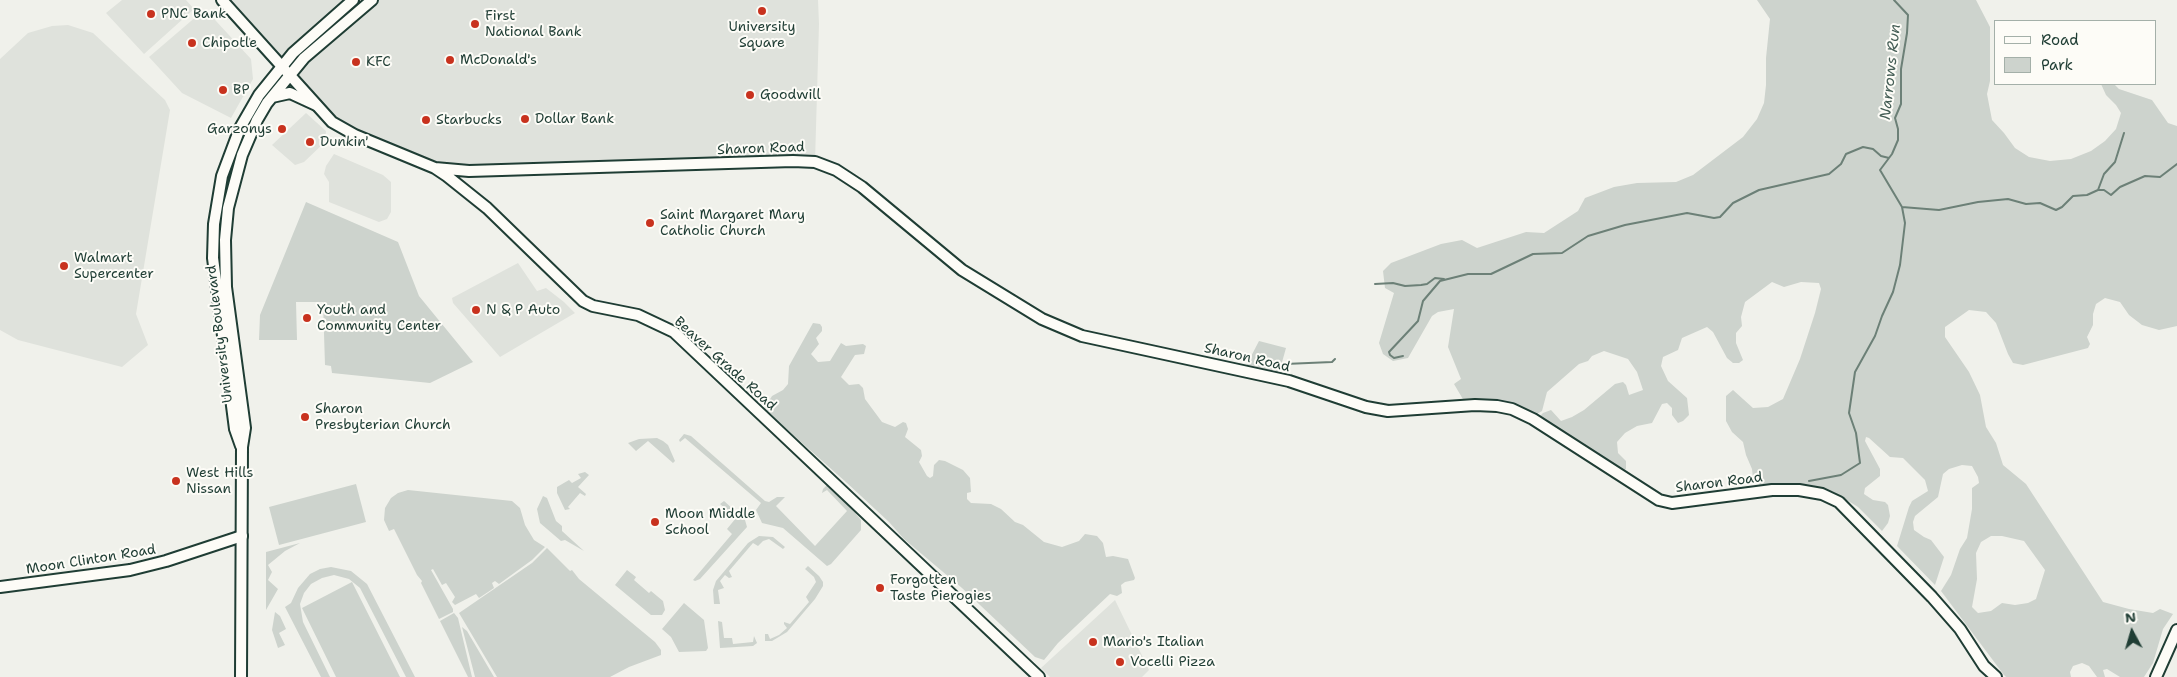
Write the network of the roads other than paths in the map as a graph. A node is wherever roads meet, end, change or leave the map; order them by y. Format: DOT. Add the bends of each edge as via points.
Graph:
graph roads {
  1 [pos="222,0"];
  2 [pos="353,0"];
  3 [pos="372,0"];
  4 [pos="282,66"];
  5 [pos="289,74"];
  6 [pos="271,97"];
  7 [pos="316,105"];
  8 [pos="435,168"];
  9 [pos="242,447"];
  10 [pos="242,536"];
  11 [pos="0,587"];
  12 [pos="2177,630"];
  13 [pos="241,677"];
  14 [pos="1039,677"];
  15 [pos="1996,677"];
  16 [pos="2156,677"];
  1 -- 4 [label="main road, Beaver Grade Road"];
  2 -- 4 [label="main road, University Boulevard"];
  3 -- 5 [label="main road, University Boulevard"];
  4 -- 5 [label="main road, Beaver Grade Road"];
  4 -- 9 [label="main road, University Boulevard" via="258,96 240,128 222,176 215,216 215,270 235,429"];
  5 -- 6 [label="main road, University Boulevard"];
  5 -- 7 [label="main road, Beaver Grade Road"];
  6 -- 7 [label="main road" via="290,93"];
  6 -- 9 [label="main road, University Boulevard" via="242,155 226,223 226,286 245,428"];
  7 -- 8 [label="main road, Beaver Grade Road" via="332,122 355,136"];
  8 -- 14 [label="main road, Beaver Grade Road" via="487,208 583,301 638,315 674,332"];
  8 -- 15 [label="main road, Sharon Road" via="470,171 788,161 820,163 862,187 962,270 1042,319 1082,336 1289,381 1366,407 1388,411 1475,405 1512,409 1659,500 1672,503 1772,490 1822,494 1839,502 1932,597"];
  9 -- 10 [label="main road, University Boulevard"];
  10 -- 11 [label="main road, Moon Clinton Road" via="143,567"];
  10 -- 13 [label="main road, University Boulevard"];
  12 -- 16 [label="main road"];
}
